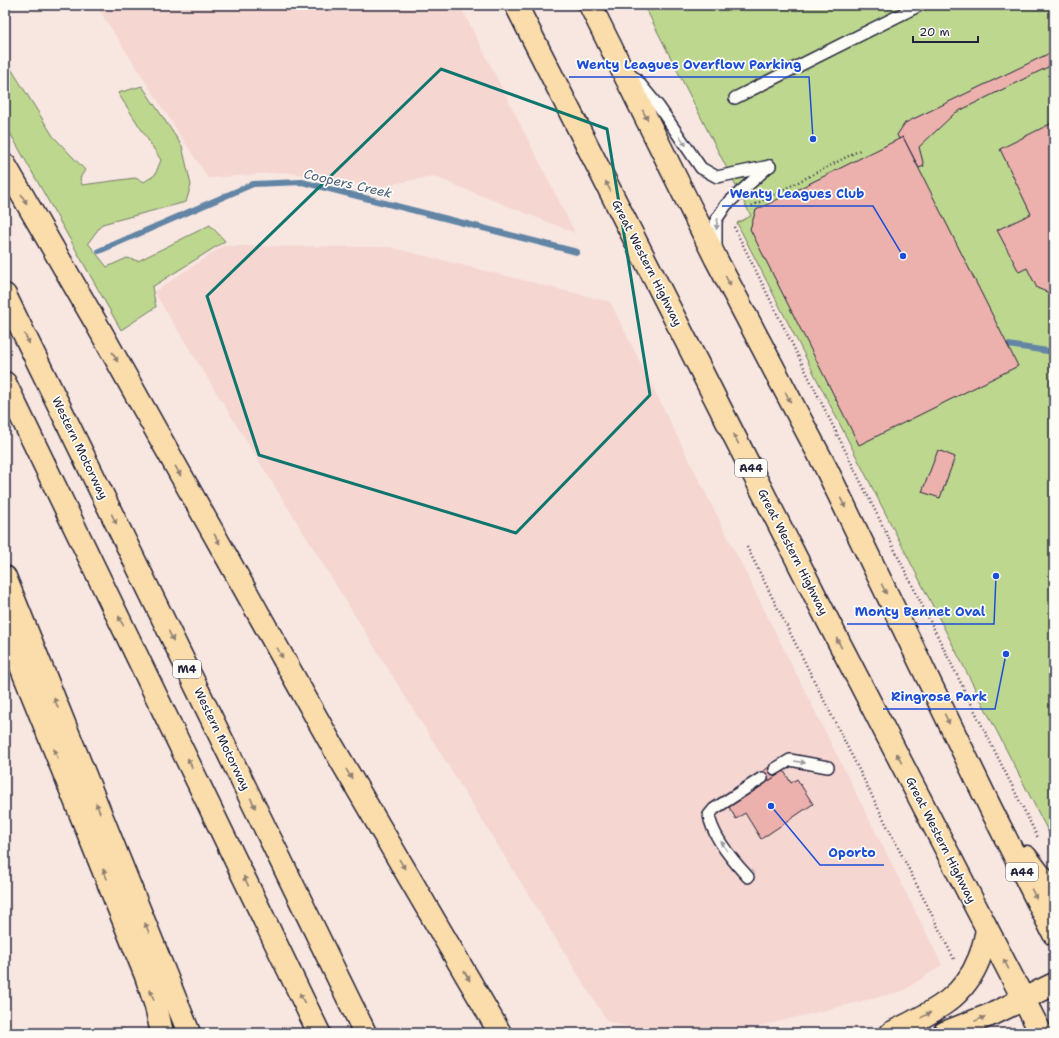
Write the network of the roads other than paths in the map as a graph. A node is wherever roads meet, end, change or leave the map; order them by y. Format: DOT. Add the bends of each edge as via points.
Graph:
graph roads {
  1 [pos="516,5"];
  2 [pos="590,5"];
  3 [pos="920,5"];
  4 [pos="615,55"];
  5 [pos="735,98"];
  6 [pos="5,166"];
  7 [pos="716,259"];
  8 [pos="5,295"];
  9 [pos="5,383"];
  10 [pos="5,577"];
  11 [pos="5,627"];
  12 [pos="828,767"];
  13 [pos="775,769"];
  14 [pos="762,778"];
  15 [pos="991,810"];
  16 [pos="748,877"];
  17 [pos="1054,893"];
  18 [pos="987,930"];
  19 [pos="1054,934"];
  20 [pos="1054,984"];
  21 [pos="1024,999"];
  22 [pos="162,1033"];
  23 [pos="189,1033"];
  24 [pos="319,1033"];
  25 [pos="365,1033"];
  26 [pos="500,1033"];
  27 [pos="892,1033"];
  28 [pos="944,1033"];
  29 [pos="1041,1033"];
  18 -- 1 [label="highway, Great Western Highway / A44, one-way"];
  2 -- 4 [label="highway, A44"];
  3 -- 5 [label="lane"];
  4 -- 7 [label="highway, A44, one-way"];
  4 -- 7 [label="lane, one-way" via="659,107 701,168 717,177 770,166 726,205 716,220"];
  6 -- 26 [label="highway, one-way" via="329,740"];
  7 -- 15 [label="highway, A44, one-way" via="826,468"];
  8 -- 25 [label="highway, Western Motorway / M4, one-way"];
  24 -- 9 [label="highway, one-way"];
  23 -- 10 [label="highway, one-way"];
  22 -- 11 [label="highway, one-way" via="146,976"];
  13 -- 12 [label="lane, one-way" via="790,760"];
  16 -- 14 [label="lane, one-way" via="734,862 710,825 709,815 714,809"];
  15 -- 17 [label="highway"];
  15 -- 19 [label="highway, A44, one-way"];
  21 -- 18 [label="highway, Great Western Highway / A44, one-way"];
  27 -- 18 [label="highway, one-way" via="949,1001 967,983 979,960"];
  20 -- 21 [label="highway"];
  28 -- 21 [label="highway, one-way"];
  21 -- 29 [label="highway, Great Western Highway / A44"];
}
